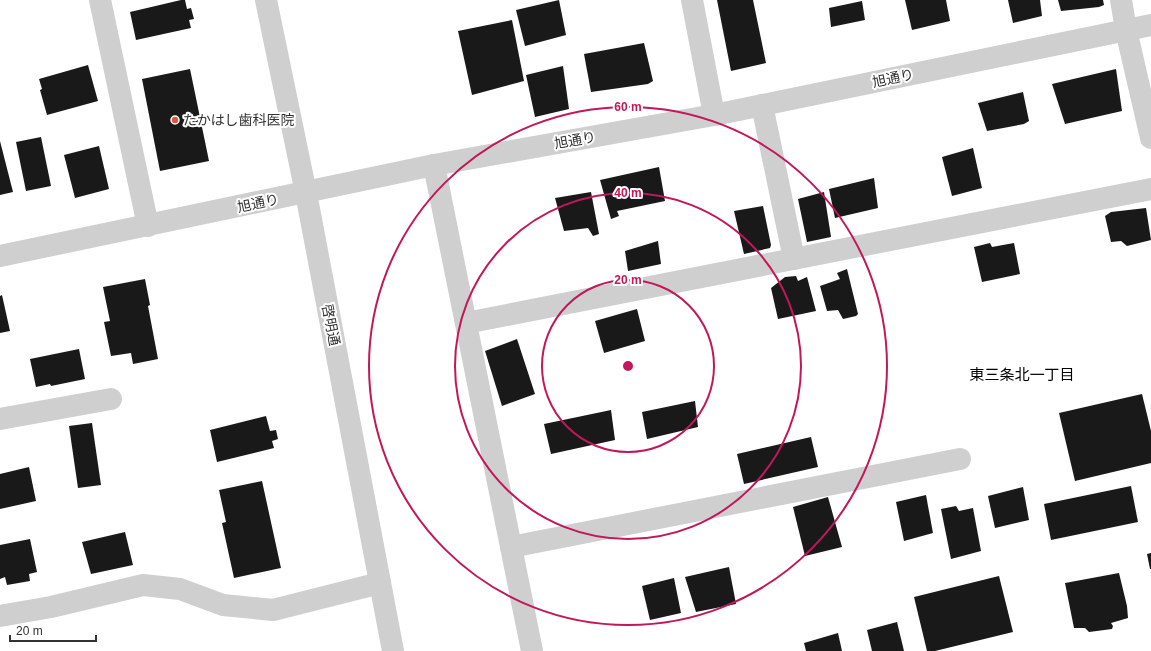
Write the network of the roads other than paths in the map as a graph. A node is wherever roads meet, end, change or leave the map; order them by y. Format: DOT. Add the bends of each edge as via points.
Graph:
graph roads {
  1 [pos="100,0"];
  2 [pos="266,0"];
  3 [pos="692,0"];
  4 [pos="1121,0"];
  5 [pos="1151,25"];
  6 [pos="1126,30"];
  7 [pos="762,105"];
  8 [pos="714,115"];
  9 [pos="1151,138"];
  10 [pos="434,165"];
  11 [pos="1151,189"];
  12 [pos="306,193"];
  13 [pos="148,226"];
  14 [pos="0,256"];
  15 [pos="794,259"];
  16 [pos="466,322"];
  17 [pos="111,399"];
  18 [pos="0,419"];
  19 [pos="960,460"];
  20 [pos="511,547"];
  21 [pos="380,583"];
  22 [pos="0,616"];
  23 [pos="393,651"];
  24 [pos="532,651"];
  1 -- 13 [label="street"];
  2 -- 12 [label="street, 啓明通"];
  3 -- 8 [label="street"];
  4 -- 6 [label="street"];
  5 -- 6 [label="street, 旭通り"];
  6 -- 7 [label="street, 旭通り"];
  6 -- 9 [label="street"];
  7 -- 8 [label="street, 旭通り"];
  7 -- 15 [label="street"];
  8 -- 10 [label="street, 旭通り"];
  10 -- 12 [label="street, 旭通り"];
  10 -- 16 [label="street"];
  11 -- 15 [label="street"];
  12 -- 13 [label="street, 旭通り"];
  12 -- 21 [label="street, 啓明通"];
  13 -- 14 [label="street, 旭通り"];
  15 -- 16 [label="street"];
  16 -- 20 [label="street"];
  17 -- 18 [label="street"];
  19 -- 20 [label="street"];
  20 -- 24 [label="street"];
  21 -- 22 [label="street" via="273,610 223,605 180,589 143,585 51,607"];
  21 -- 23 [label="street, 啓明通"];
}
